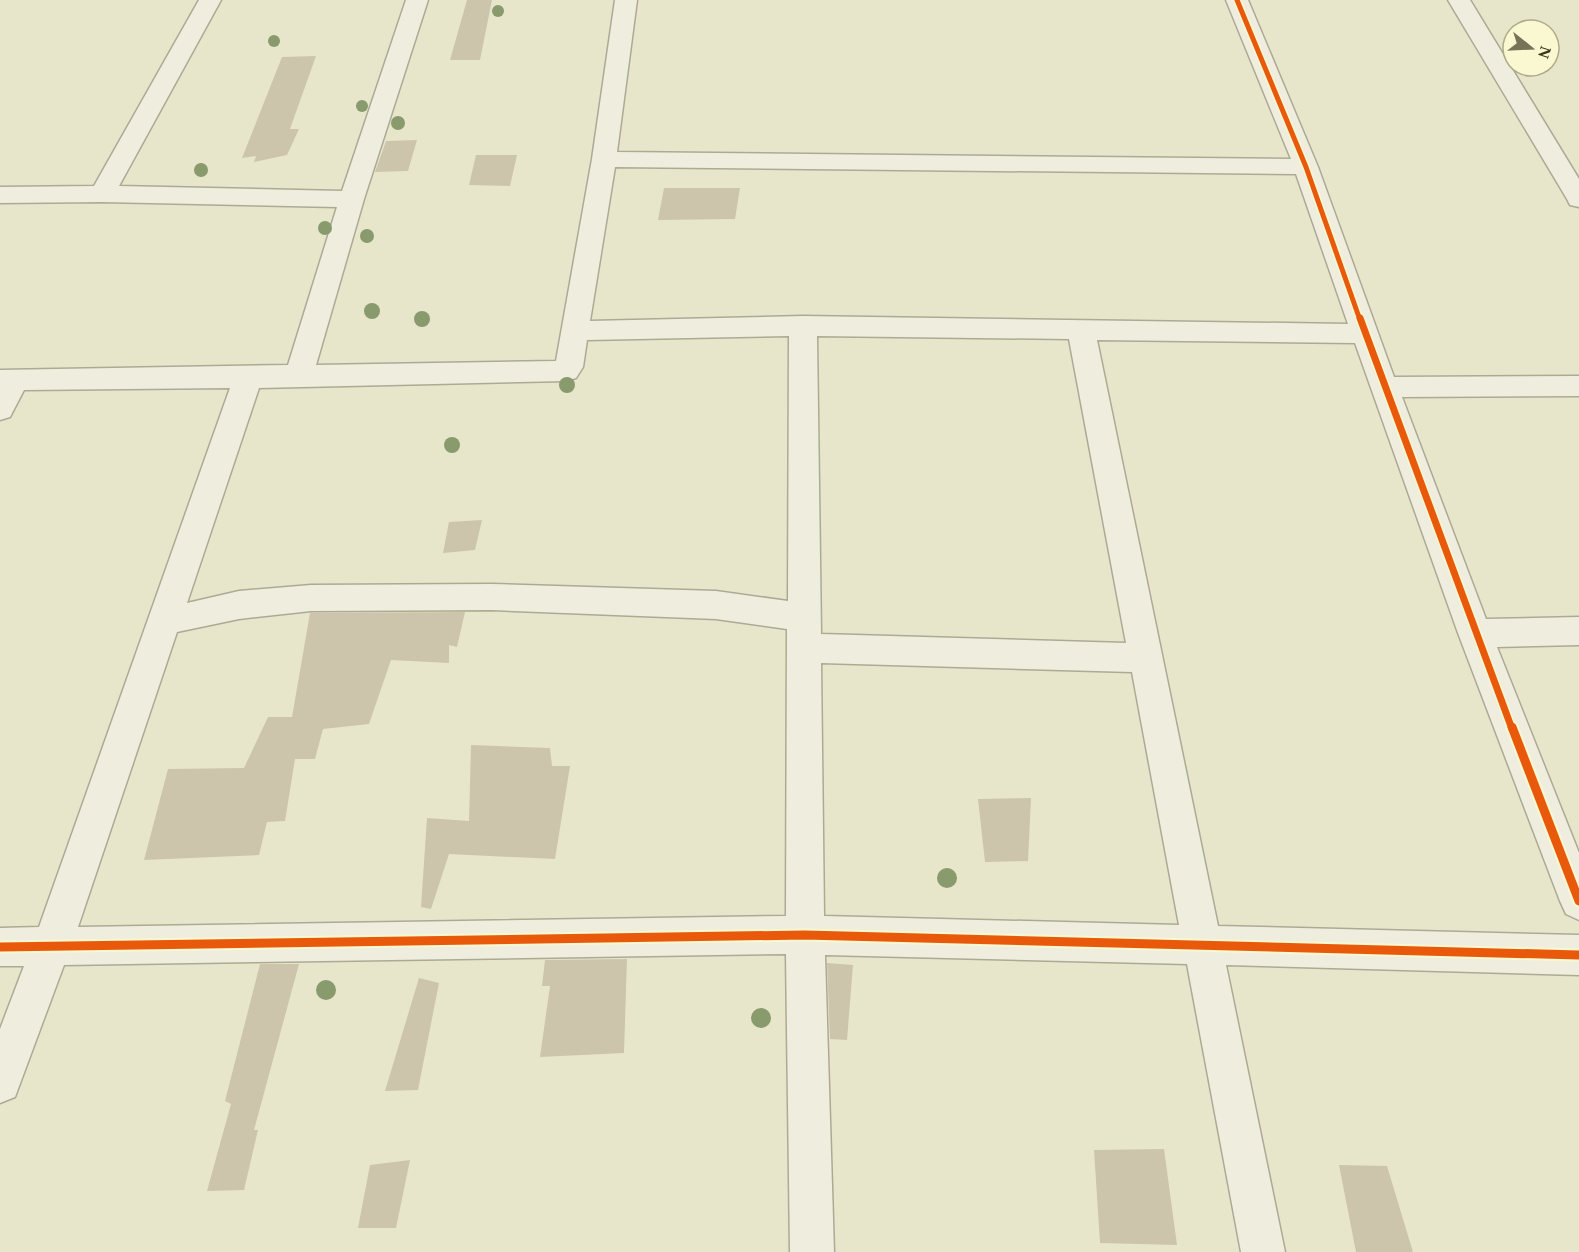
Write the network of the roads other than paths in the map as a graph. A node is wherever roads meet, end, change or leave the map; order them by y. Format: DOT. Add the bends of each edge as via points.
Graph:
graph roads {
  1 [pos="210,0"];
  2 [pos="417,0"];
  3 [pos="626,0"];
  4 [pos="1237,0"];
  5 [pos="1460,0"];
  6 [pos="604,159"];
  7 [pos="1306,167"];
  8 [pos="102,194"];
  9 [pos="0,195"];
  10 [pos="352,199"];
  11 [pos="1579,199"];
  12 [pos="803,326"];
  13 [pos="1081,330"];
  14 [pos="575,331"];
  15 [pos="1365,334"];
  16 [pos="299,375"];
  17 [pos="248,378"];
  18 [pos="7,380"];
  19 [pos="1579,386"];
  20 [pos="1384,387"];
  21 [pos="0,409"];
  22 [pos="165,621"];
  23 [pos="1579,632"];
  24 [pos="803,633"];
  25 [pos="1475,633"];
  26 [pos="1147,658"];
  27 [pos="1579,900"];
  28 [pos="805,935"];
  29 [pos="1203,946"];
  30 [pos="0,947"];
  31 [pos="51,948"];
  32 [pos="1579,955"];
  33 [pos="0,1082"];
  34 [pos="812,1252"];
  35 [pos="1263,1252"];
  1 -- 8 [label="street"];
  2 -- 10 [label="street"];
  3 -- 6 [label="street"];
  4 -- 7 [label="street"];
  5 -- 11 [label="street"];
  6 -- 7 [label="street"];
  6 -- 14 [label="street"];
  7 -- 15 [label="street"];
  8 -- 9 [label="street"];
  8 -- 10 [label="street"];
  10 -- 16 [label="street"];
  12 -- 13 [label="street"];
  12 -- 14 [label="street"];
  12 -- 24 [label="street"];
  13 -- 15 [label="street"];
  13 -- 26 [label="street"];
  14 -- 16 [label="street" via="569,367 561,372"];
  15 -- 20 [label="street"];
  16 -- 17 [label="street"];
  17 -- 18 [label="street"];
  17 -- 22 [label="street"];
  18 -- 21 [label="street"];
  19 -- 20 [label="street"];
  20 -- 25 [label="street"];
  22 -- 24 [label="street" via="239,605 310,598 492,597 716,605"];
  22 -- 31 [label="street"];
  23 -- 25 [label="street"];
  24 -- 26 [label="street"];
  24 -- 28 [label="street"];
  25 -- 27 [label="street"];
  26 -- 29 [label="street"];
  28 -- 29 [label="street"];
  28 -- 31 [label="street"];
  28 -- 34 [label="street"];
  29 -- 32 [label="street"];
  29 -- 35 [label="street"];
  30 -- 31 [label="street"];
  31 -- 33 [label="street"];
}
